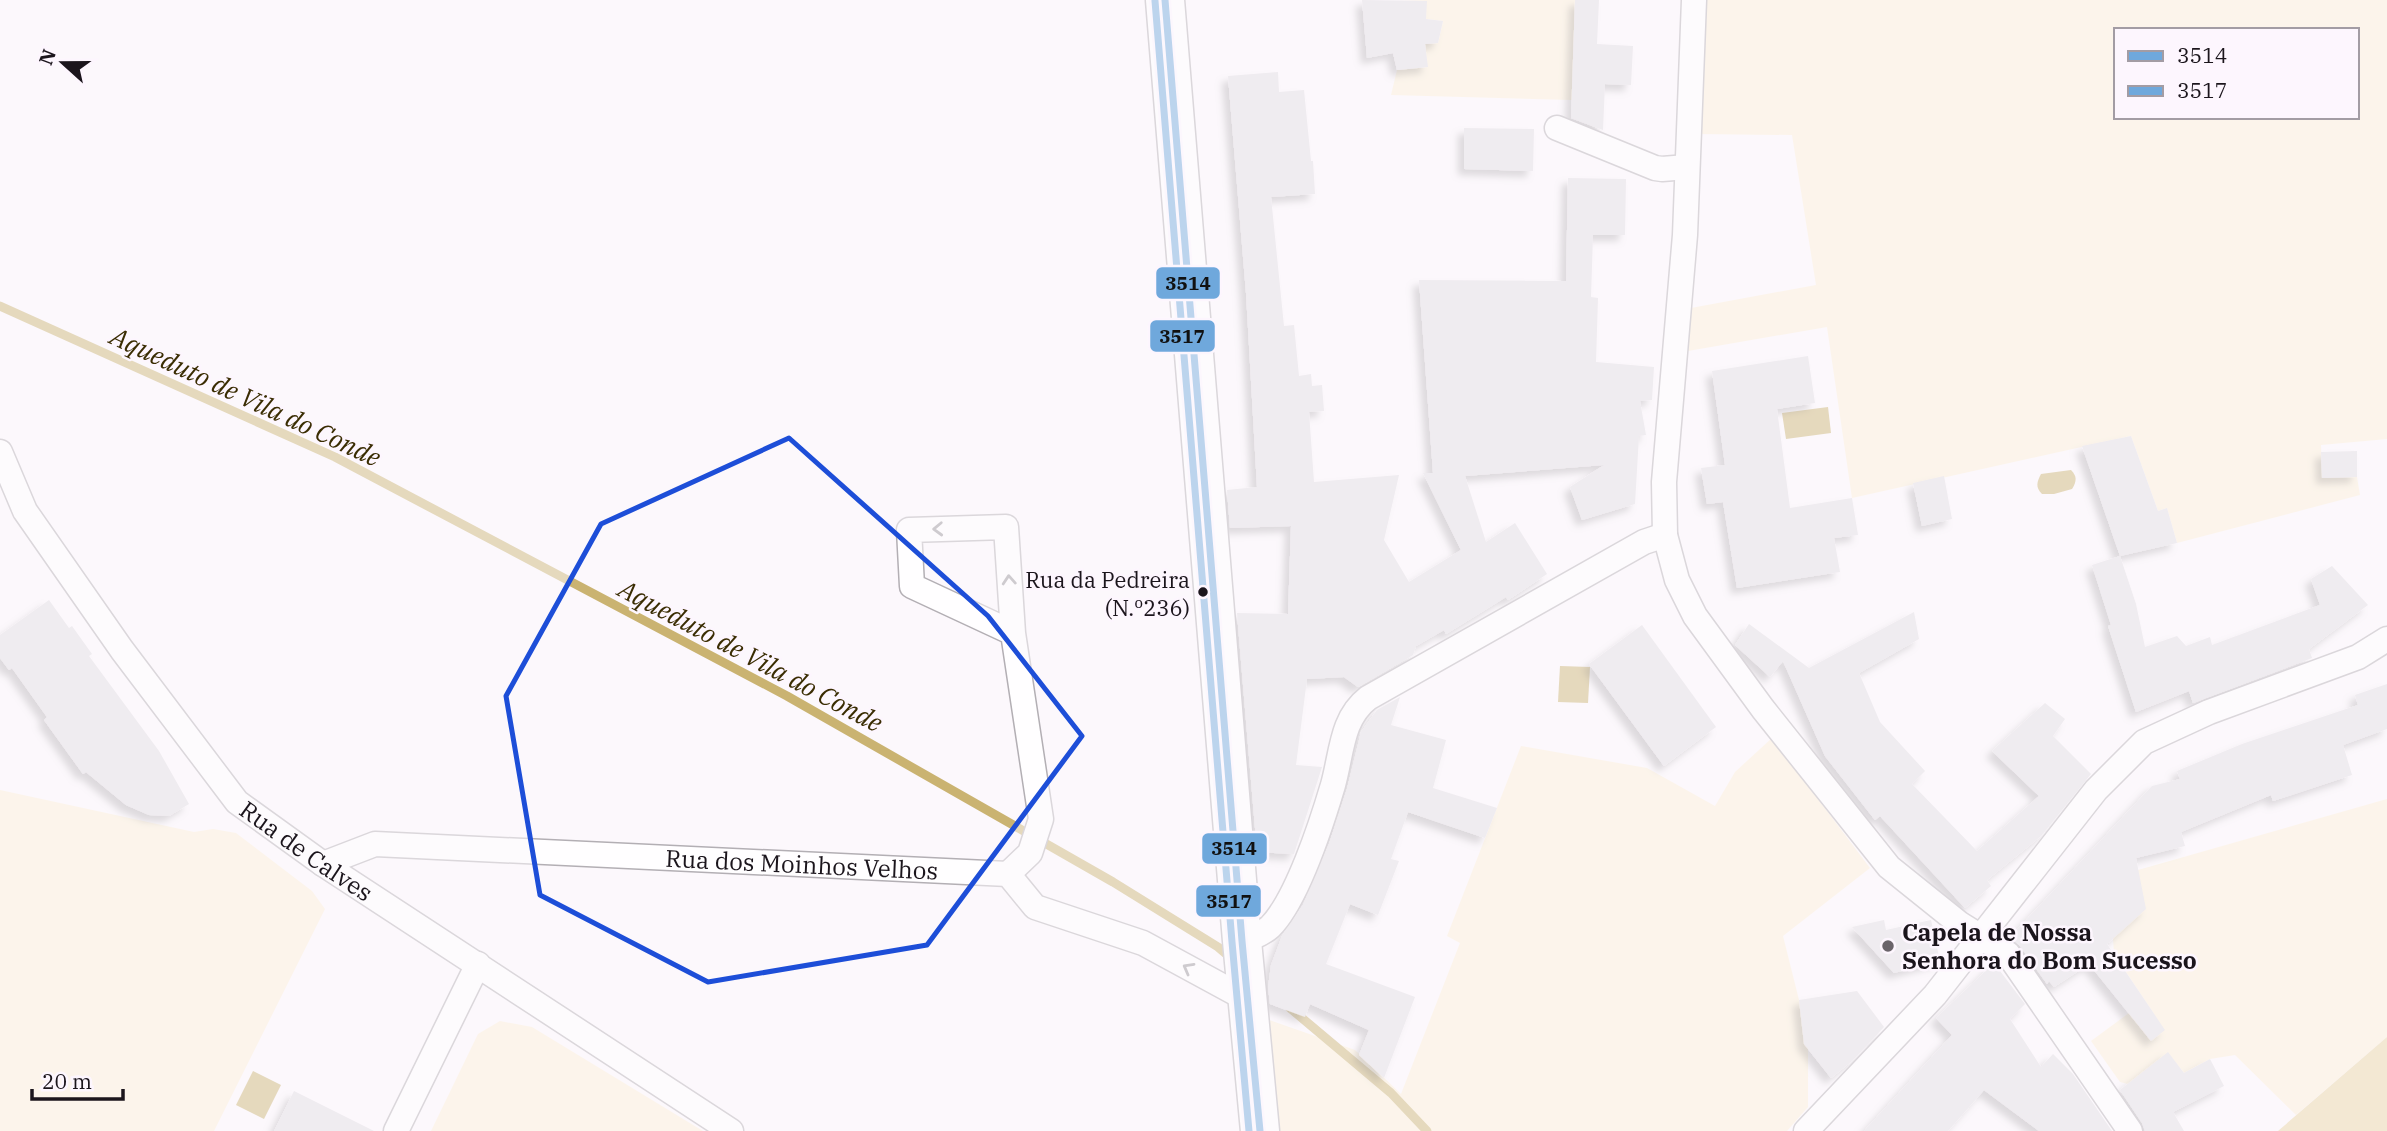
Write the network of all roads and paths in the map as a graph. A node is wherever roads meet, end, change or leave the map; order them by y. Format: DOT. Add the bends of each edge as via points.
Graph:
graph roads {
  1 [pos="1166,0"];
  2 [pos="1694,0"];
  3 [pos="1557,128"];
  4 [pos="1687,167"];
  5 [pos="0,452"];
  6 [pos="8,485"];
  7 [pos="1665,536"];
  8 [pos="1013,634"];
  9 [pos="2387,639"];
  10 [pos="323,864"];
  11 [pos="1008,874"];
  12 [pos="1979,938"];
  13 [pos="1242,941"];
  14 [pos="478,964"];
  15 [pos="1248,1000"];
  16 [pos="396,1131"];
  17 [pos="731,1131"];
  18 [pos="1260,1131"];
  19 [pos="1805,1131"];
  20 [pos="2130,1131"];
  1 -- 13 [label="main road"];
  2 -- 4 [label="street"];
  3 -- 4 [label="street" via="1655,168"];
  4 -- 7 [label="street" via="1664,482"];
  5 -- 6 [label="street, Rua de Calves"];
  6 -- 10 [label="street, Rua de Calves" via="122,650 237,802"];
  7 -- 12 [label="street" via="1677,579 1695,615 1763,709 1889,867"];
  7 -- 13 [label="street" via="1644,542 1358,706 1348,721 1327,804 1295,886 1269,928"];
  8 -- 8 [label="street, one-way" via="1006,527 909,530 912,586"];
  8 -- 11 [label="street" via="1041,819 1030,853"];
  9 -- 12 [label="street" via="2358,657 2209,712 2144,742 2096,790"];
  10 -- 11 [label="street, Rua dos Moinhos Velhos" via="375,844"];
  10 -- 14 [label="street, Rua de Calves"];
  15 -- 11 [label="street, one-way" via="1143,943 1035,907"];
  12 -- 19 [label="street" via="1935,995"];
  12 -- 20 [label="street" via="2008,954"];
  13 -- 15 [label="main road"];
  14 -- 16 [label="street"];
  14 -- 17 [label="street, Rua de Calves"];
  15 -- 18 [label="main road"];
}
